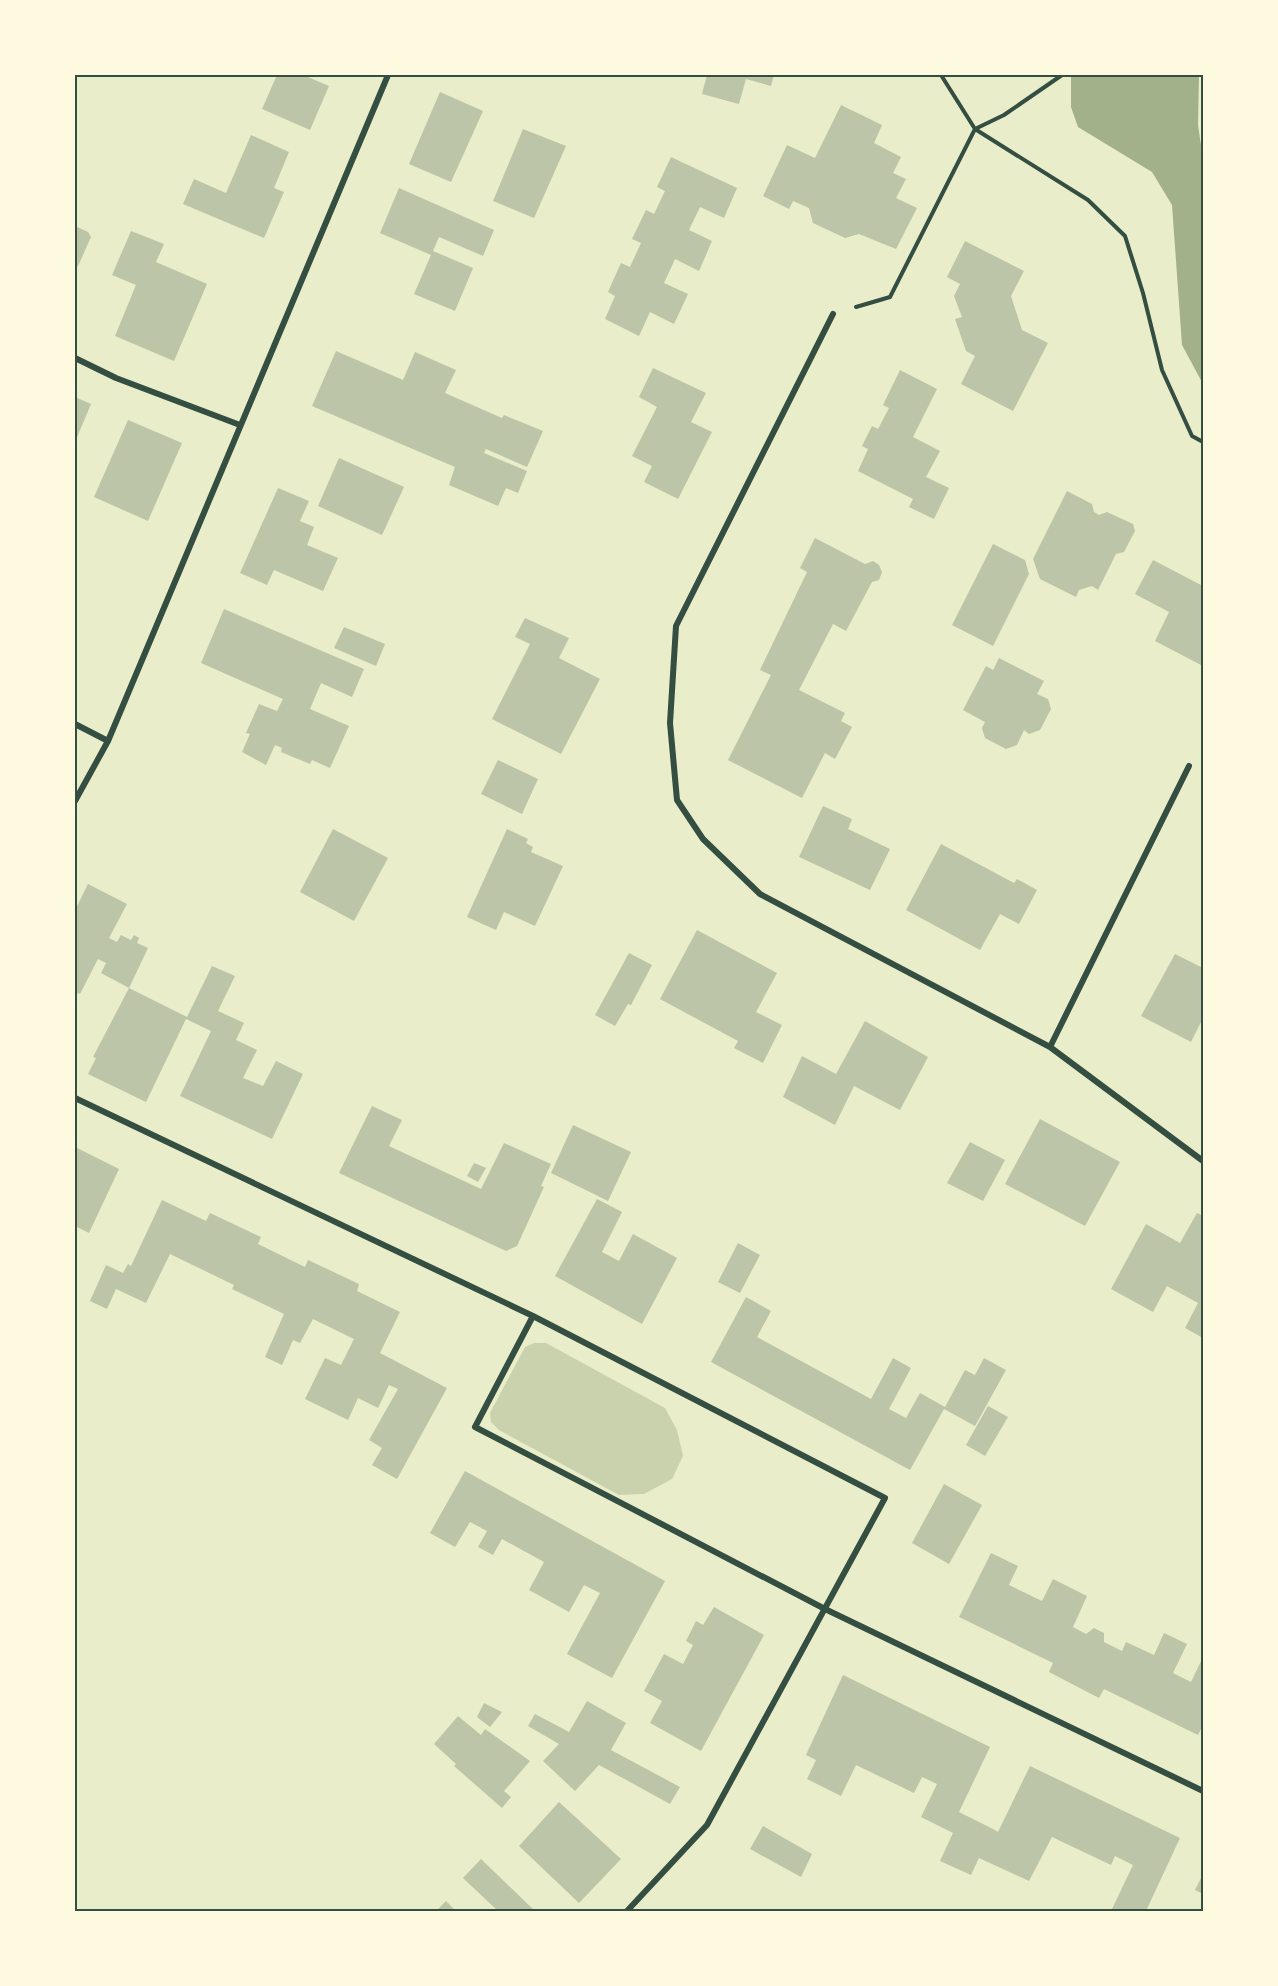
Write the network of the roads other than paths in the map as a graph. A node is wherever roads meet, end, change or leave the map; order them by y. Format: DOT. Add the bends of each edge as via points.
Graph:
graph roads {
  1 [pos="388,75"];
  2 [pos="832,314"];
  3 [pos="75,358"];
  4 [pos="240,425"];
  5 [pos="75,724"];
  6 [pos="108,741"];
  7 [pos="1189,766"];
  8 [pos="75,801"];
  9 [pos="1050,1047"];
  10 [pos="75,1098"];
  11 [pos="1203,1161"];
  12 [pos="532,1316"];
  13 [pos="825,1609"];
  14 [pos="1203,1791"];
  15 [pos="627,1911"];
  1 -- 4 [label="street"];
  2 -- 9 [label="street" via="676,626 670,723 678,800 703,839 760,894"];
  3 -- 4 [label="street" via="116,378"];
  4 -- 6 [label="street"];
  5 -- 6 [label="street"];
  6 -- 8 [label="street"];
  7 -- 9 [label="street"];
  9 -- 11 [label="street"];
  10 -- 12 [label="street"];
  12 -- 13 [label="street" via="475,1427"];
  12 -- 13 [label="street" via="885,1498"];
  13 -- 14 [label="street"];
  13 -- 15 [label="street" via="707,1825"];
}
